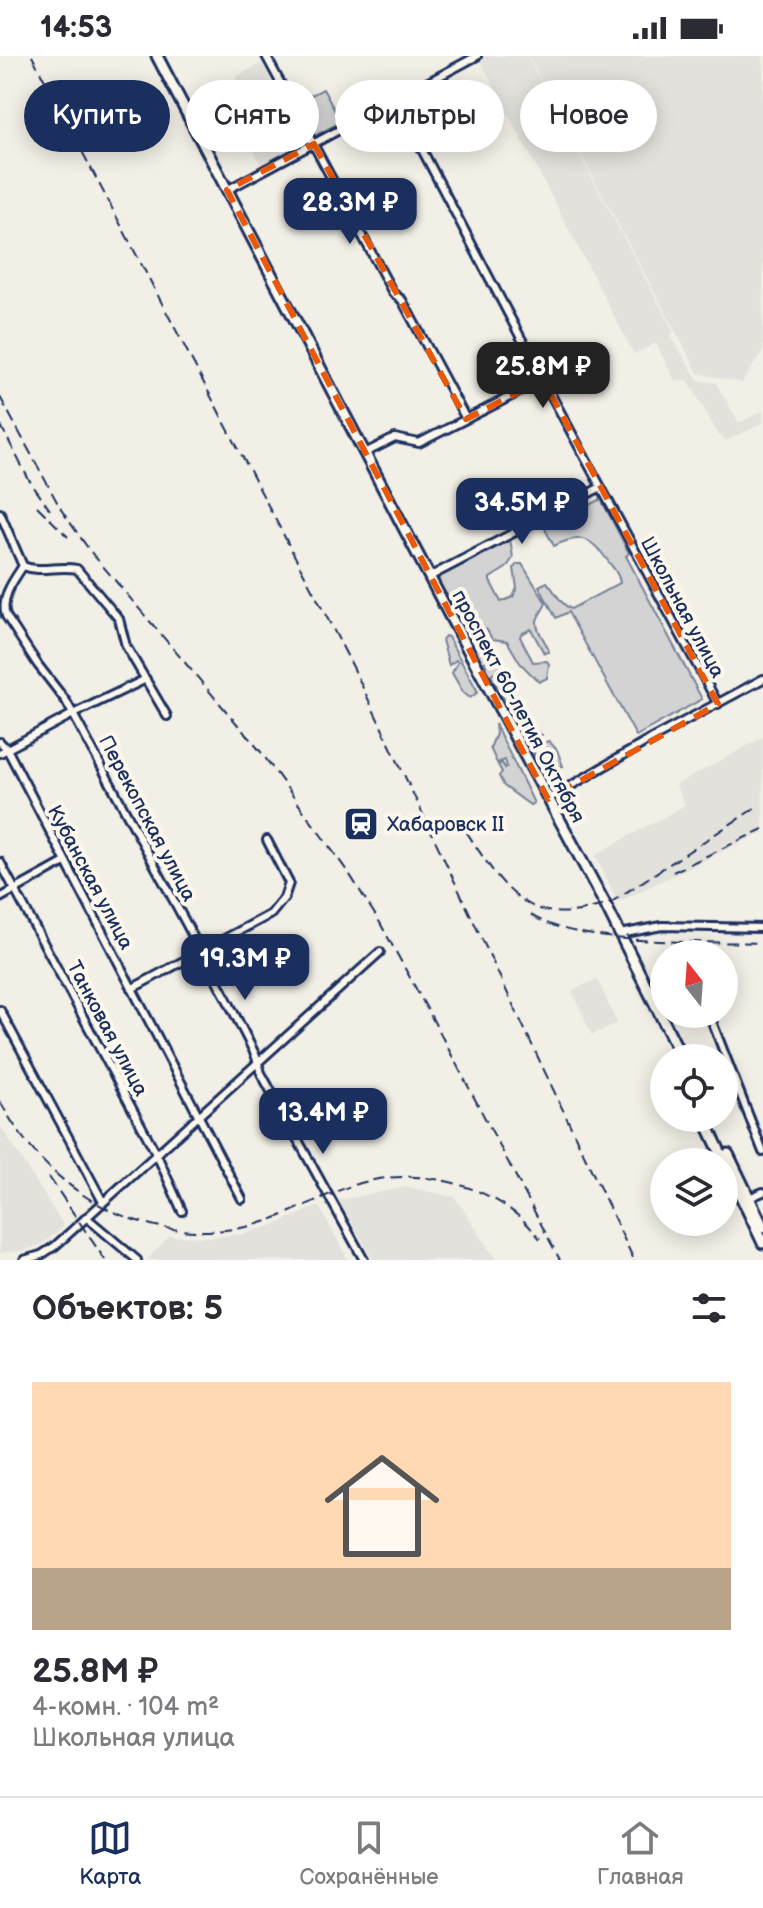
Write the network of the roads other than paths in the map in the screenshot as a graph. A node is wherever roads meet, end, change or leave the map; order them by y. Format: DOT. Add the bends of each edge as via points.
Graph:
graph roads {
  1 [pos="157,56"];
  2 [pos="266,56"];
  3 [pos="477,56"];
  4 [pos="279,80"];
  5 [pos="433,80"];
  6 [pos="299,152"];
  7 [pos="318,152"];
  8 [pos="423,152"];
  9 [pos="227,190"];
  10 [pos="543,380"];
  11 [pos="466,419"];
  12 [pos="365,453"];
  13 [pos="601,487"];
  14 [pos="0,513"];
  15 [pos="23,566"];
  16 [pos="429,577"];
  17 [pos="146,679"];
  18 [pos="763,679"];
  19 [pos="718,704"];
  20 [pos="73,714"];
  21 [pos="167,716"];
  22 [pos="0,742"];
  23 [pos="3,751"];
  24 [pos="548,799"];
  25 [pos="267,840"];
  26 [pos="0,862"];
  27 [pos="65,862"];
  28 [pos="15,890"];
  29 [pos="0,898"];
  30 [pos="763,928"];
  31 [pos="620,934"];
  32 [pos="202,952"];
  33 [pos="380,952"];
  34 [pos="133,988"];
  35 [pos="0,1010"];
  36 [pos="714,1028"];
  37 [pos="672,1044"];
  38 [pos="258,1064"];
  39 [pos="200,1117"];
  40 [pos="711,1132"];
  41 [pos="718,1132"];
  42 [pos="763,1152"];
  43 [pos="157,1155"];
  44 [pos="763,1192"];
  45 [pos="749,1198"];
  46 [pos="242,1199"];
  47 [pos="103,1202"];
  48 [pos="182,1211"];
  49 [pos="86,1217"];
  50 [pos="763,1227"];
  51 [pos="763,1243"];
  52 [pos="24,1260"];
  53 [pos="137,1260"];
  54 [pos="364,1260"];
  1 -- 9 [label="highway, проспект 60-летия Октября"];
  2 -- 4 [label="street"];
  3 -- 5 [label="street"];
  6 -- 9 [label="street"];
  7 -- 11 [label="street"];
  8 -- 10 [label="street, Школьная улица"];
  9 -- 12 [label="highway, проспект 60-летия Октября"];
  10 -- 11 [label="street"];
  10 -- 13 [label="street, Школьная улица"];
  11 -- 12 [label="street" via="419,443 395,438"];
  12 -- 16 [label="highway, проспект 60-летия Октября"];
  13 -- 16 [label="street"];
  13 -- 19 [label="street, Школьная улица"];
  14 -- 15 [label="street"];
  15 -- 17 [label="street" via="80,571 119,619 126,646"];
  15 -- 20 [label="street, Перекопская улица" via="4,611"];
  16 -- 24 [label="highway, проспект 60-летия Октября"];
  17 -- 20 [label="street"];
  17 -- 21 [label="street"];
  18 -- 19 [label="street"];
  19 -- 24 [label="street"];
  20 -- 23 [label="street"];
  20 -- 32 [label="street, Перекопская улица"];
  22 -- 23 [label="street, Кубанская улица"];
  23 -- 27 [label="street, Кубанская улица"];
  24 -- 31 [label="highway, проспект 60-летия Октября"];
  25 -- 32 [label="street" via="288,879 284,898 266,918"];
  26 -- 28 [label="street, Танковая улица"];
  27 -- 28 [label="street"];
  27 -- 34 [label="street, Кубанская улица"];
  28 -- 29 [label="street"];
  28 -- 43 [label="street, Танковая улица"];
  30 -- 31 [label="street" via="662,926"];
  31 -- 37 [label="highway, проспект 60-летия Октября"];
  32 -- 34 [label="street"];
  32 -- 38 [label="street, Перекопская улица"];
  33 -- 38 [label="street"];
  34 -- 39 [label="street, Кубанская улица"];
  35 -- 47 [label="street"];
  36 -- 42 [label="street"];
  38 -- 39 [label="street"];
  38 -- 54 [label="street, Перекопская улица"];
  39 -- 43 [label="street"];
  39 -- 46 [label="street, Кубанская улица"];
  40 -- 51 [label="highway"];
  41 -- 45 [label="highway"];
  43 -- 47 [label="street"];
  43 -- 48 [label="street, Танковая улица"];
  44 -- 45 [label="street"];
  45 -- 50 [label="highway"];
  47 -- 49 [label="street"];
  49 -- 52 [label="street" via="50,1250"];
  49 -- 53 [label="street"];
}
